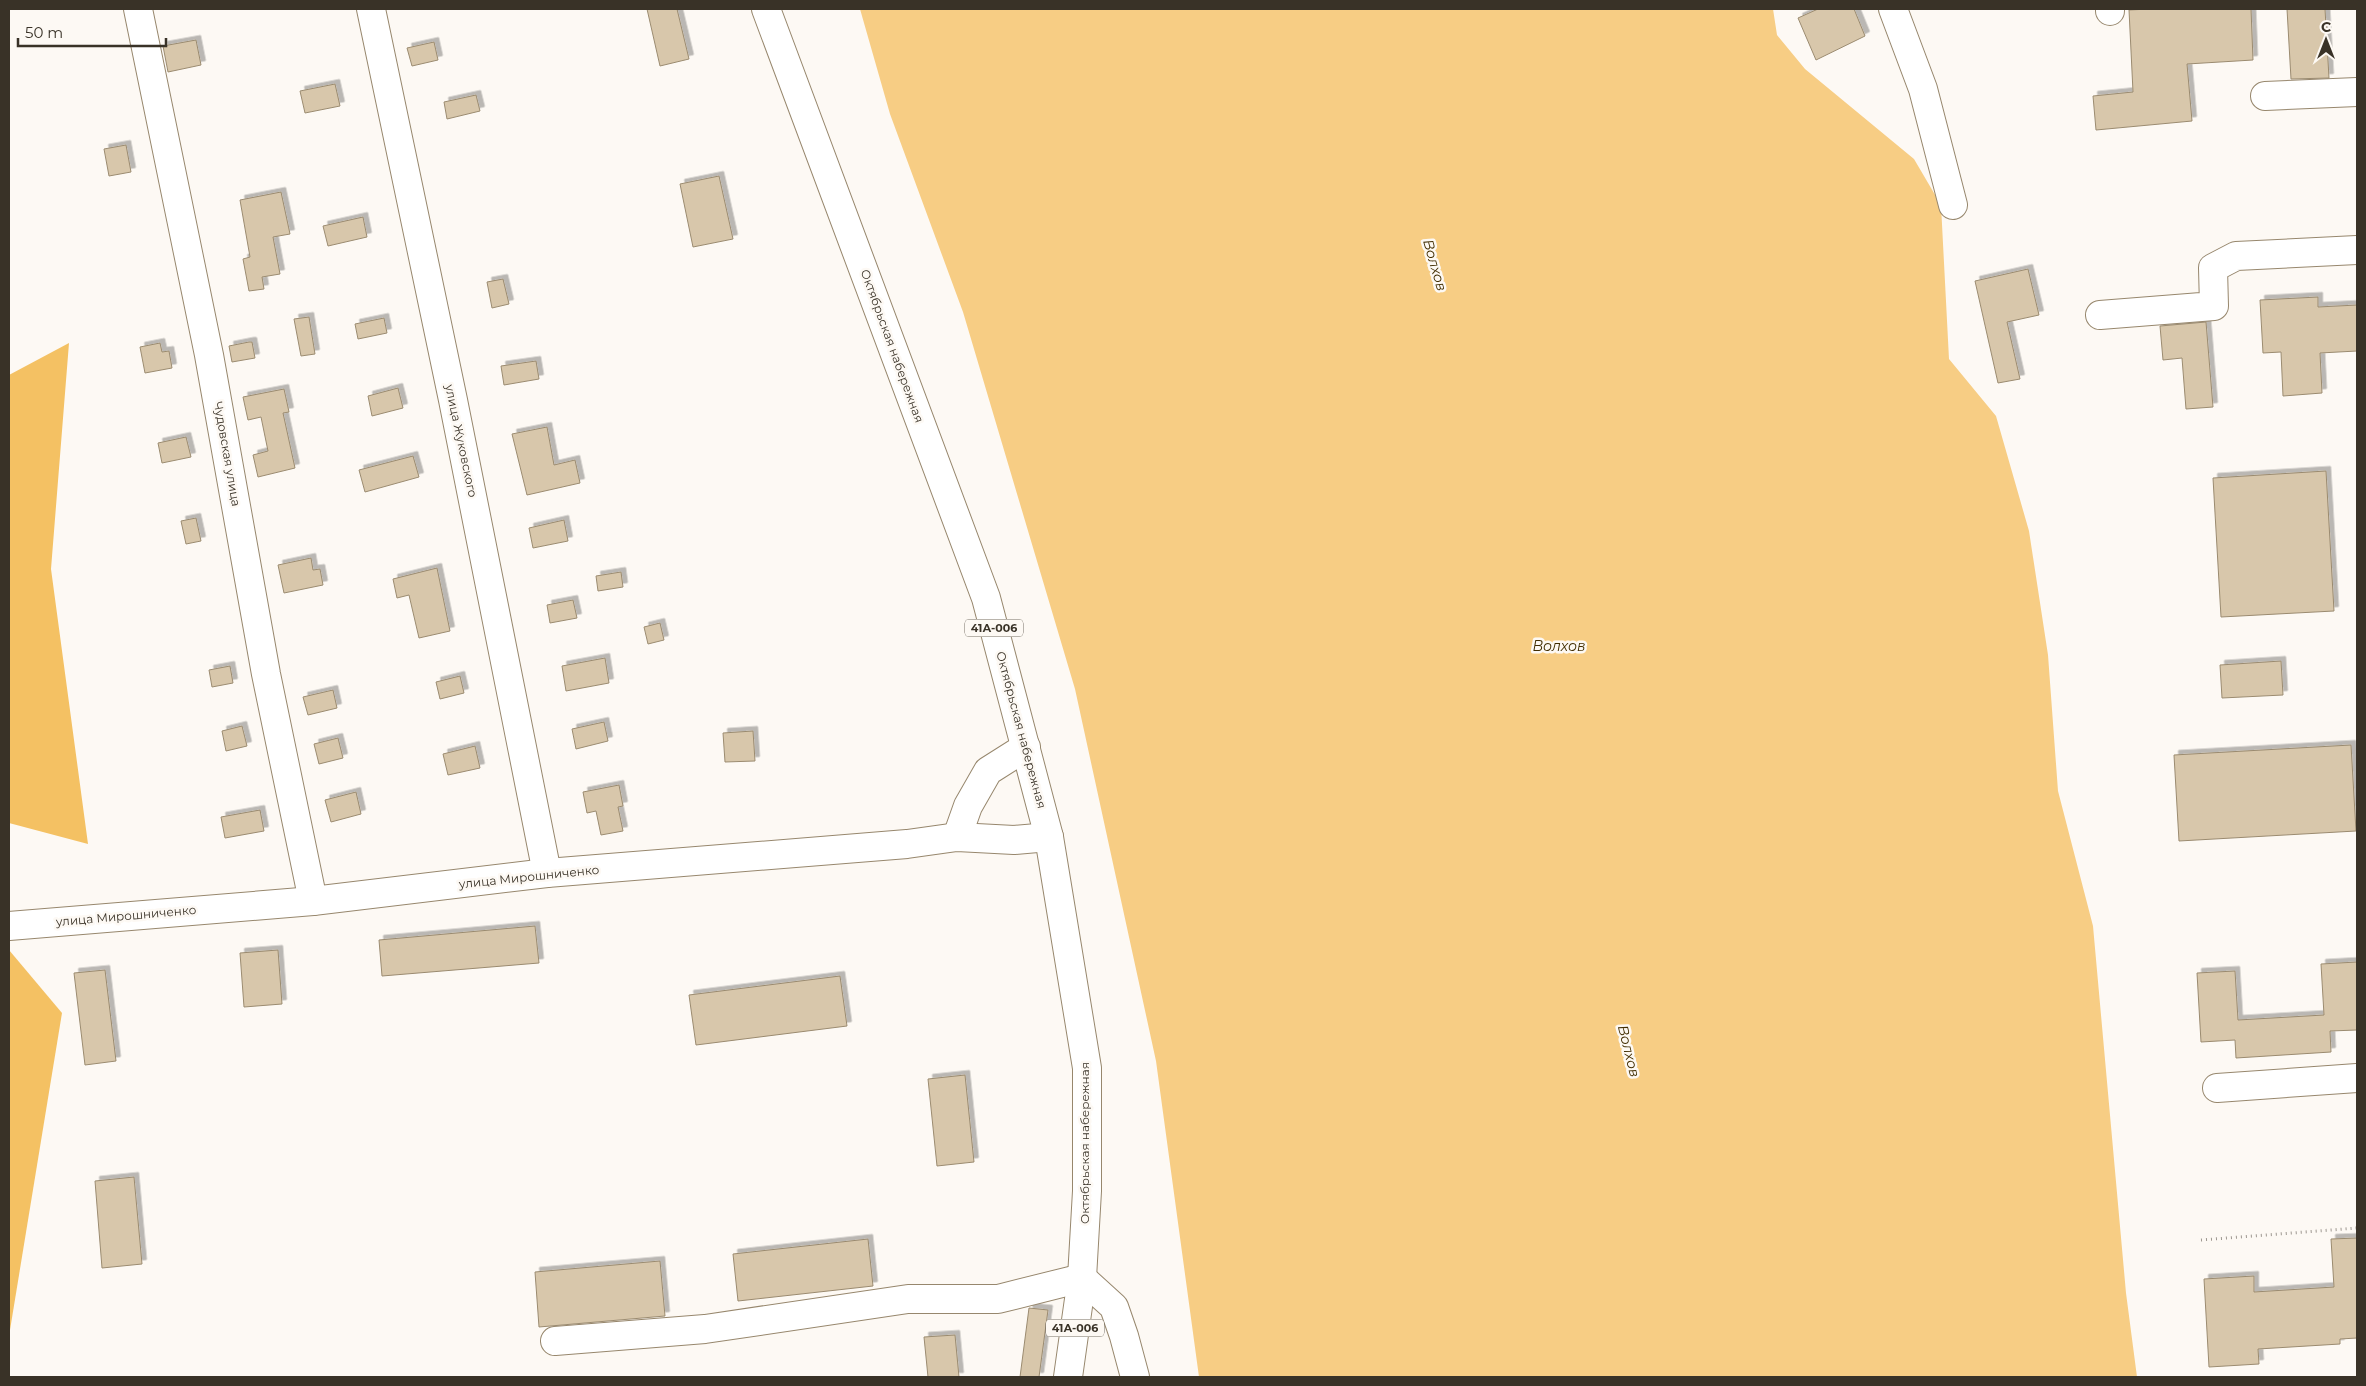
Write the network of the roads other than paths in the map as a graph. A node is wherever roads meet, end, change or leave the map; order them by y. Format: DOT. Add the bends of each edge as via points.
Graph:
graph roads {
  1 [pos="138,9"];
  2 [pos="371,9"];
  3 [pos="766,9"];
  4 [pos="1893,9"];
  5 [pos="2357,92"];
  6 [pos="2265,96"];
  7 [pos="1953,205"];
  8 [pos="2357,250"];
  9 [pos="2100,315"];
  10 [pos="1026,747"];
  11 [pos="957,837"];
  12 [pos="1050,837"];
  13 [pos="547,874"];
  14 [pos="313,901"];
  15 [pos="9,926"];
  16 [pos="2357,1078"];
  17 [pos="2217,1088"];
  18 [pos="1082,1278"];
  19 [pos="556,1341"];
  20 [pos="1068,1377"];
  21 [pos="1135,1377"];
  1 -- 14 [label="street, Чудовская улица" via="209,355 266,674"];
  2 -- 13 [label="street, улица Жуковского"];
  3 -- 10 [label="street, Октябрьская набережная / 41А-006" via="986,598"];
  4 -- 7 [label="street" via="1923,89"];
  5 -- 6 [label="street"];
  8 -- 9 [label="street" via="2236,256 2213,268 2214,306"];
  10 -- 11 [label="street" via="988,771 968,806"];
  10 -- 12 [label="street, Октябрьская набережная / 41А-006"];
  11 -- 12 [label="street, улица Мирошниченко" via="1014,840"];
  11 -- 13 [label="street, улица Мирошниченко"];
  12 -- 18 [label="street, Октябрьская набережная / 41А-006" via="1086,1068 1087,1191"];
  13 -- 14 [label="street, улица Мирошниченко"];
  14 -- 15 [label="street, улица Мирошниченко"];
  16 -- 17 [label="street"];
  18 -- 19 [label="street" via="998,1299 908,1299 705,1329"];
  18 -- 20 [label="street, 41А-006"];
  18 -- 21 [label="street" via="1114,1307"];
}
